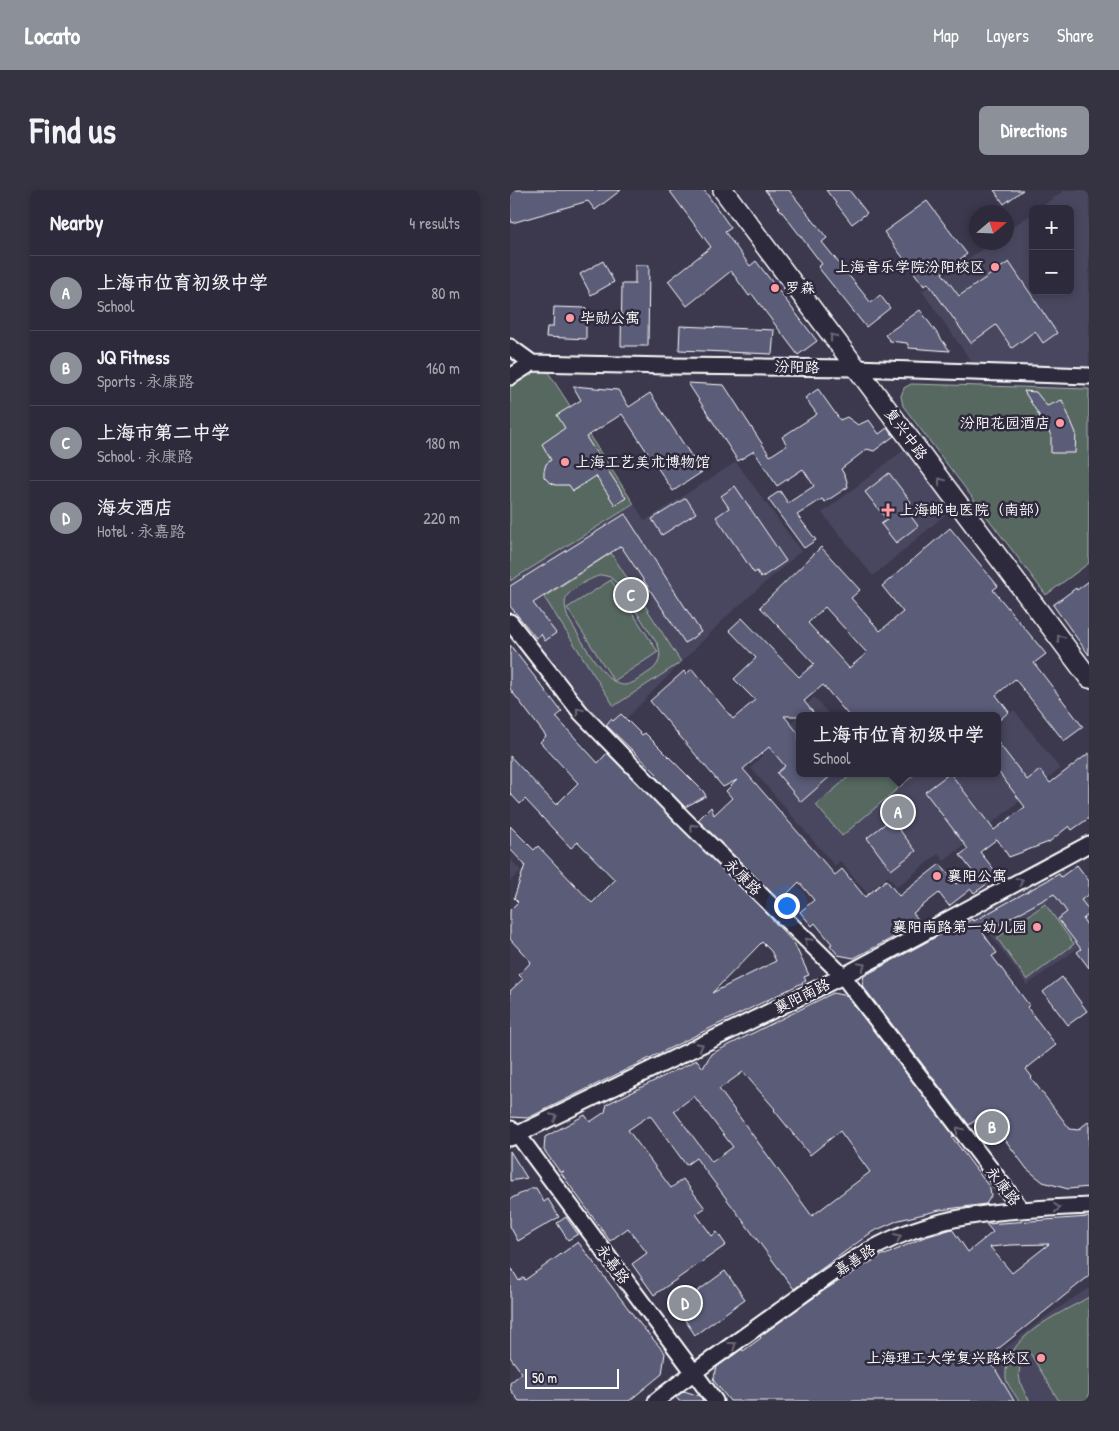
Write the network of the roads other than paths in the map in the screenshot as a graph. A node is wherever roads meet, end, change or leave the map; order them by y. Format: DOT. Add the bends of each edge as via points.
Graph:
graph roads {
  1 [pos="723,190"];
  2 [pos="510,347"];
  3 [pos="532,363"];
  4 [pos="855,368"];
  5 [pos="1089,376"];
  6 [pos="510,377"];
  7 [pos="510,622"];
  8 [pos="1089,678"];
  9 [pos="1089,844"];
  10 [pos="843,976"];
  11 [pos="513,1133"];
  12 [pos="1089,1206"];
  13 [pos="1022,1210"];
  14 [pos="694,1373"];
  15 [pos="656,1401"];
  16 [pos="715,1401"];
  4 -- 1 [label="main road, 复兴中路, one-way"];
  2 -- 3 [label="street"];
  3 -- 4 [label="street, 汾阳路"];
  3 -- 6 [label="street"];
  4 -- 5 [label="street, 汾阳路"];
  8 -- 4 [label="main road, 复兴中路, one-way"];
  10 -- 7 [label="street, 永康路, one-way" via="581,713"];
  10 -- 9 [label="street, 襄阳南路, one-way"];
  11 -- 10 [label="street, 襄阳南路, one-way"];
  13 -- 10 [label="street, 永康路, one-way"];
  11 -- 14 [label="street, 永嘉路"];
  13 -- 12 [label="street, 嘉善路, one-way"];
  14 -- 13 [label="street, 嘉善路, one-way" via="842,1266 877,1246 907,1232 940,1223"];
  14 -- 15 [label="street, 嘉善路"];
  14 -- 16 [label="street, 永嘉路"];
}
